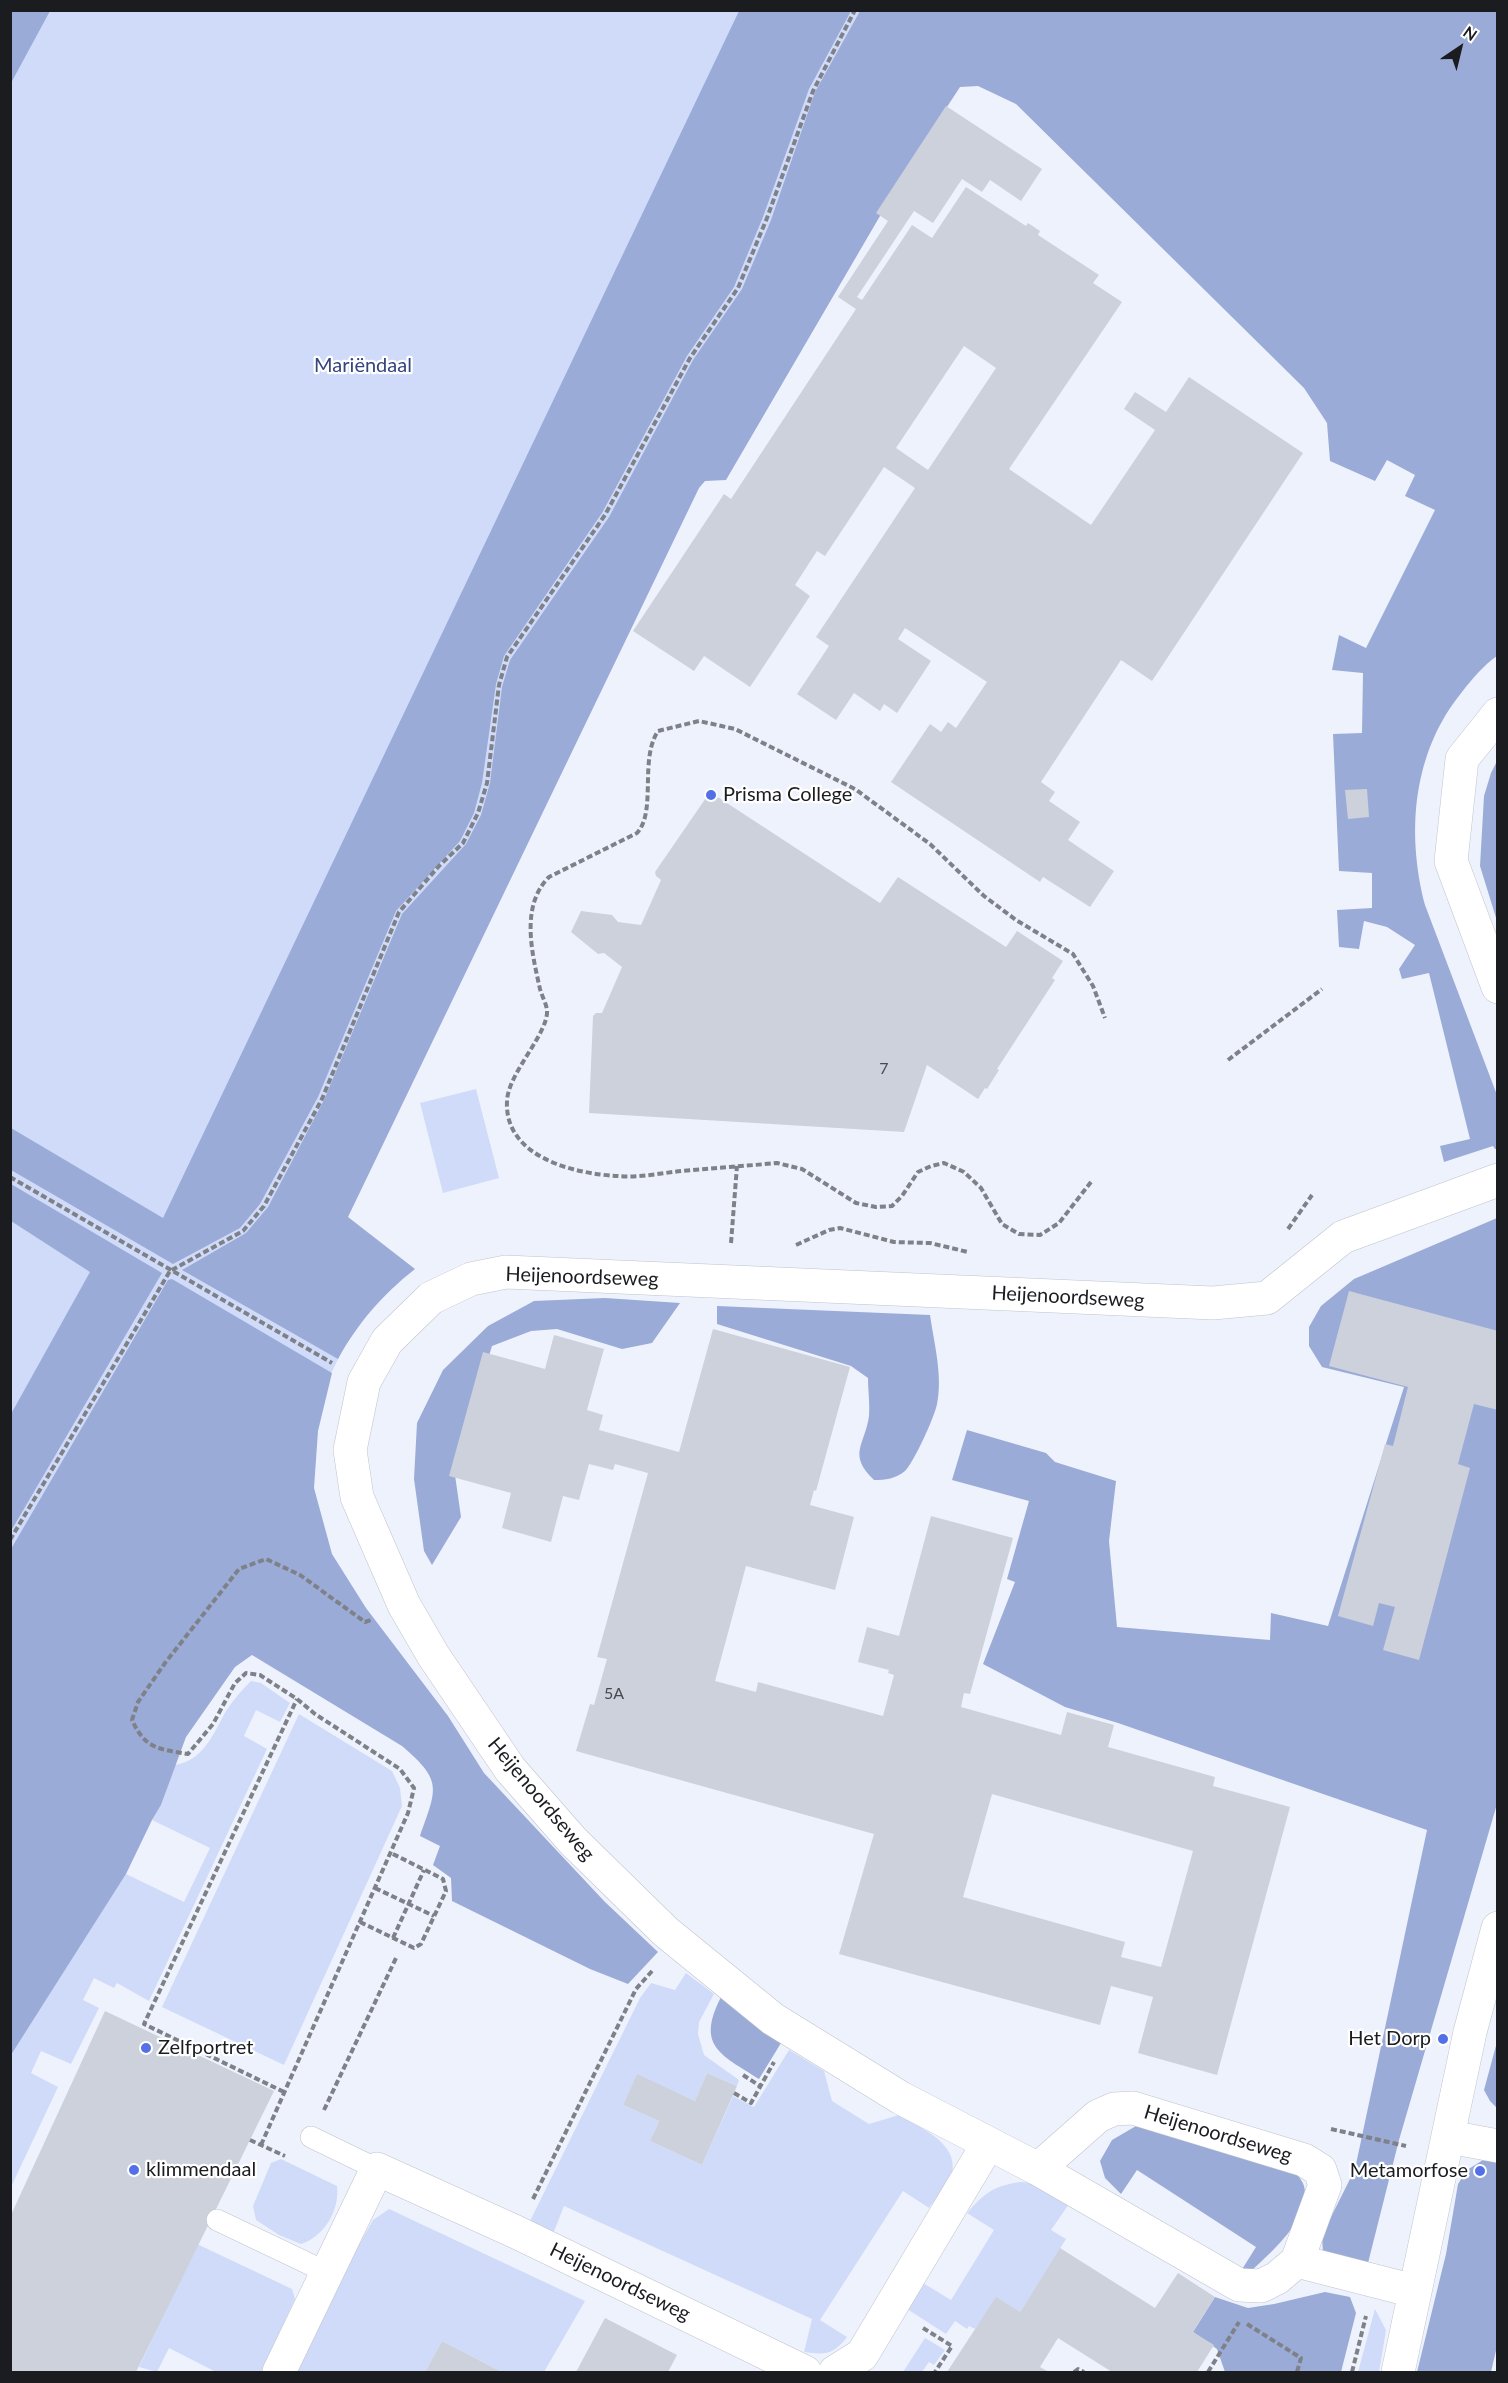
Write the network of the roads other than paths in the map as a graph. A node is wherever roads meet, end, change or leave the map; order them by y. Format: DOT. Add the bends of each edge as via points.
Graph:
graph roads {
  1 [pos="1497,714"];
  2 [pos="1497,987"];
  3 [pos="1497,1180"];
  4 [pos="1497,1928"];
  5 [pos="311,2137"];
  6 [pos="1449,2137"];
  7 [pos="988,2144"];
  8 [pos="1497,2146"];
  9 [pos="377,2169"];
  10 [pos="1038,2169"];
  11 [pos="217,2220"];
  12 [pos="1297,2261"];
  13 [pos="326,2272"];
  14 [pos="1414,2291"];
  15 [pos="279,2373"];
  16 [pos="805,2373"];
  17 [pos="835,2373"];
  18 [pos="1398,2373"];
  1 -- 2 [label="street" via="1462,759 1451,861"];
  3 -- 7 [label="street, Heijenoordseweg" via="1343,1237 1267,1298 1213,1303 506,1272 471,1279 431,1298 387,1341 364,1382 350,1450 357,1497 404,1605 510,1769 573,1841 679,1943 773,2019 901,2098"];
  4 -- 6 [label="street" via="1470,2032"];
  5 -- 9 [label="lane"];
  6 -- 8 [label="street"];
  6 -- 14 [label="street"];
  7 -- 10 [label="street, Heijenoordseweg"];
  7 -- 17 [label="street" via="861,2355"];
  9 -- 13 [label="street"];
  9 -- 16 [label="street, Heijenoordseweg"];
  10 -- 12 [label="street, Heijenoordseweg" via="1239,2285 1261,2286"];
  10 -- 12 [label="street, Heijenoordseweg" via="1098,2116 1114,2109 1133,2108 1304,2160 1320,2170 1325,2185"];
  11 -- 13 [label="lane"];
  12 -- 14 [label="street"];
  13 -- 15 [label="street"];
  14 -- 18 [label="street"];
}
